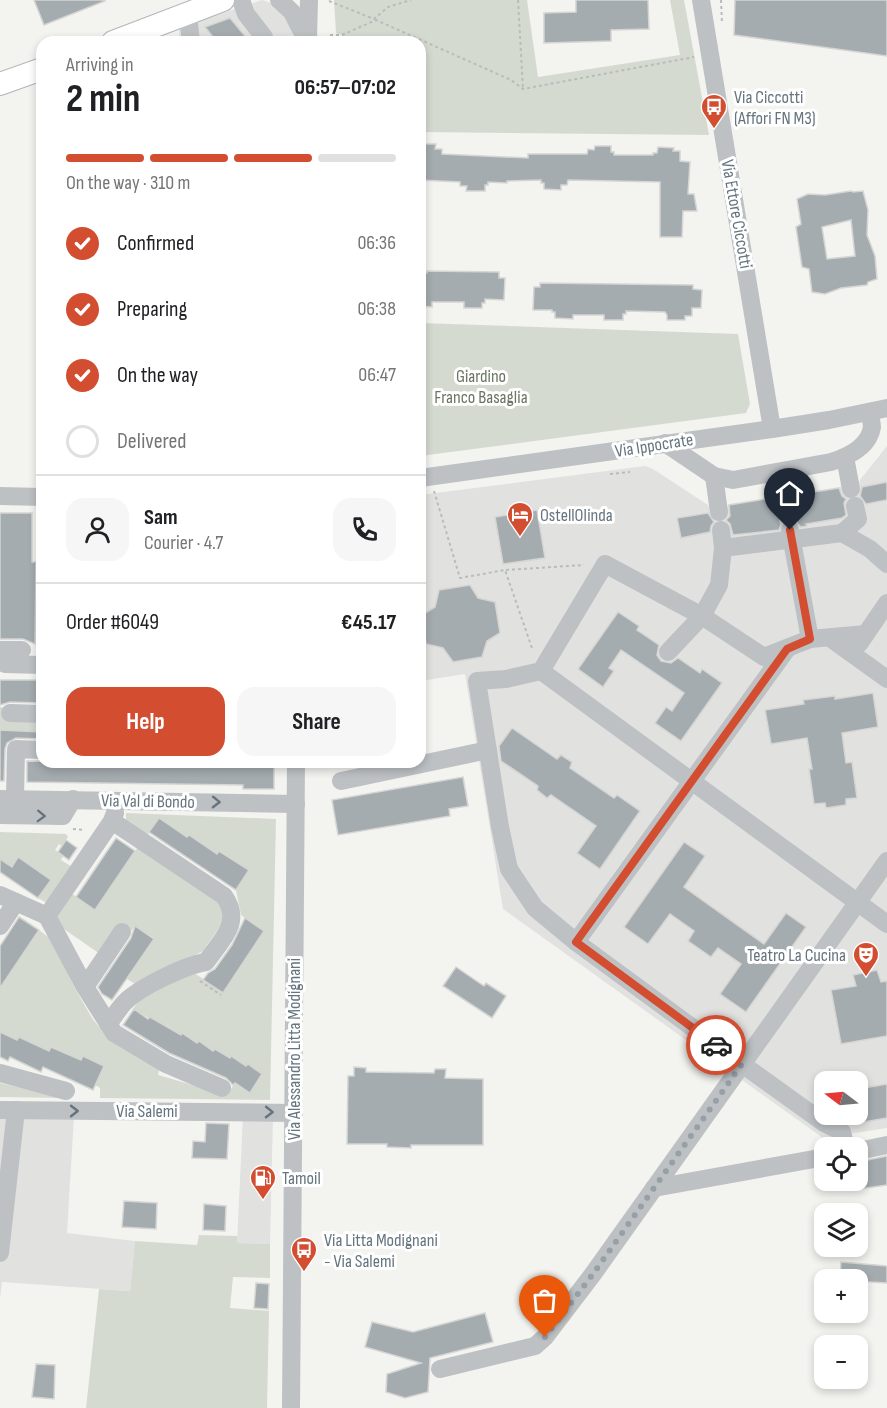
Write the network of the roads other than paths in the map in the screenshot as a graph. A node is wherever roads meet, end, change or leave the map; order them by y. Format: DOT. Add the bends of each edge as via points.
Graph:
graph roads {
  1 [pos="223,0"];
  2 [pos="241,0"];
  3 [pos="279,0"];
  4 [pos="309,0"];
  5 [pos="701,0"];
  6 [pos="194,32"];
  7 [pos="162,36"];
  8 [pos="263,36"];
  9 [pos="305,36"];
  10 [pos="308,36"];
  11 [pos="36,71"];
  12 [pos="0,84"];
  13 [pos="887,408"];
  14 [pos="869,412"];
  15 [pos="772,429"];
  16 [pos="664,443"];
  17 [pos="845,458"];
  18 [pos="714,476"];
  19 [pos="426,477"];
  20 [pos="0,496"];
  21 [pos="36,497"];
  22 [pos="719,512"];
  23 [pos="842,533"];
  24 [pos="791,535"];
  25 [pos="887,564"];
  26 [pos="887,603"];
  27 [pos="702,616"];
  28 [pos="866,634"];
  29 [pos="830,638"];
  30 [pos="810,639"];
  31 [pos="787,649"];
  32 [pos="22,650"];
  33 [pos="668,651"];
  34 [pos="852,654"];
  35 [pos="3,657"];
  36 [pos="36,664"];
  37 [pos="541,671"];
  38 [pos="887,679"];
  39 [pos="10,713"];
  40 [pos="36,714"];
  41 [pos="36,750"];
  42 [pos="488,750"];
  43 [pos="426,763"];
  44 [pos="296,768"];
  45 [pos="403,768"];
  46 [pos="341,781"];
  47 [pos="692,783"];
  48 [pos="8,799"];
  49 [pos="73,799"];
  50 [pos="296,804"];
  51 [pos="0,814"];
  52 [pos="887,861"];
  53 [pos="8,898"];
  54 [pos="857,902"];
  55 [pos="47,916"];
  56 [pos="887,924"];
  57 [pos="0,926"];
  58 [pos="122,932"];
  59 [pos="576,942"];
  60 [pos="86,987"];
  61 [pos="108,1024"];
  62 [pos="742,1064"];
  63 [pos="0,1073"];
  64 [pos="222,1088"];
  65 [pos="66,1091"];
  66 [pos="8,1110"];
  67 [pos="294,1113"];
  68 [pos="843,1137"];
  69 [pos="887,1145"];
  70 [pos="868,1149"];
  71 [pos="814,1159"];
  72 [pos="654,1188"];
  73 [pos="0,1253"];
  74 [pos="440,1369"];
  75 [pos="291,1408"];
  1 -- 6 [label="main road"];
  2 -- 8 [label="street" via="246,14"];
  3 -- 9 [label="street" via="292,12"];
  4 -- 10 [label="street"];
  5 -- 15 [label="street, Via Ettore Ciccotti"];
  6 -- 7 [label="main road"];
  11 -- 12 [label="main road"];
  13 -- 14 [label="street, Via Ippocrate"];
  14 -- 15 [label="street, Via Ippocrate"];
  14 -- 17 [label="street" via="872,427 864,442"];
  15 -- 16 [label="street, Via Ippocrate"];
  16 -- 18 [label="street"];
  16 -- 19 [label="street, Via Ippocrate"];
  17 -- 18 [label="street" via="733,480"];
  17 -- 23 [label="street" via="858,519"];
  18 -- 22 [label="street"];
  20 -- 21 [label="street"];
  23 -- 24 [label="street"];
  23 -- 25 [label="street"];
  24 -- 27 [label="street" via="722,539 719,585"];
  24 -- 30 [label="street"];
  26 -- 28 [label="street"];
  27 -- 31 [label="street" via="764,657"];
  27 -- 33 [label="street"];
  27 -- 37 [label="street" via="605,564"];
  28 -- 29 [label="street"];
  28 -- 34 [label="street"];
  29 -- 30 [label="street"];
  29 -- 34 [label="street"];
  30 -- 31 [label="street"];
  31 -- 47 [label="street"];
  32 -- 35 [label="street"];
  34 -- 38 [label="street"];
  35 -- 36 [label="street"];
  37 -- 42 [label="street" via="477,681"];
  37 -- 47 [label="street"];
  39 -- 40 [label="street"];
  41 -- 48 [label="street" via="16,749"];
  42 -- 43 [label="street"];
  42 -- 59 [label="street" via="509,870 535,908"];
  44 -- 50 [label="street, Via Alessandro Litta Modignani"];
  45 -- 46 [label="street"];
  47 -- 54 [label="street"];
  47 -- 59 [label="street"];
  48 -- 49 [label="street, Via Val di Bondo"];
  49 -- 50 [label="street, Via Val di Bondo, one-way"];
  51 -- 49 [label="street, one-way" via="63,816"];
  50 -- 67 [label="street, Via Alessandro Litta Modignani"];
  52 -- 54 [label="street"];
  53 -- 55 [label="street"];
  53 -- 57 [label="street"];
  54 -- 56 [label="street"];
  54 -- 62 [label="street"];
  55 -- 60 [label="street"];
  55 -- 61 [label="street" via="111,822 224,896 231,907 231,926 206,962 135,993"];
  58 -- 60 [label="street"];
  59 -- 62 [label="street"];
  60 -- 61 [label="street"];
  61 -- 64 [label="street" via="131,1045"];
  62 -- 68 [label="street" via="842,1132"];
  62 -- 72 [label="street"];
  63 -- 65 [label="street"];
  66 -- 67 [label="street, Via Salemi, one-way"];
  66 -- 73 [label="street"];
  67 -- 75 [label="street, Via Alessandro Litta Modignani"];
  69 -- 70 [label="street"];
  71 -- 72 [label="street"];
  72 -- 74 [label="street" via="593,1274 535,1346"];
}
